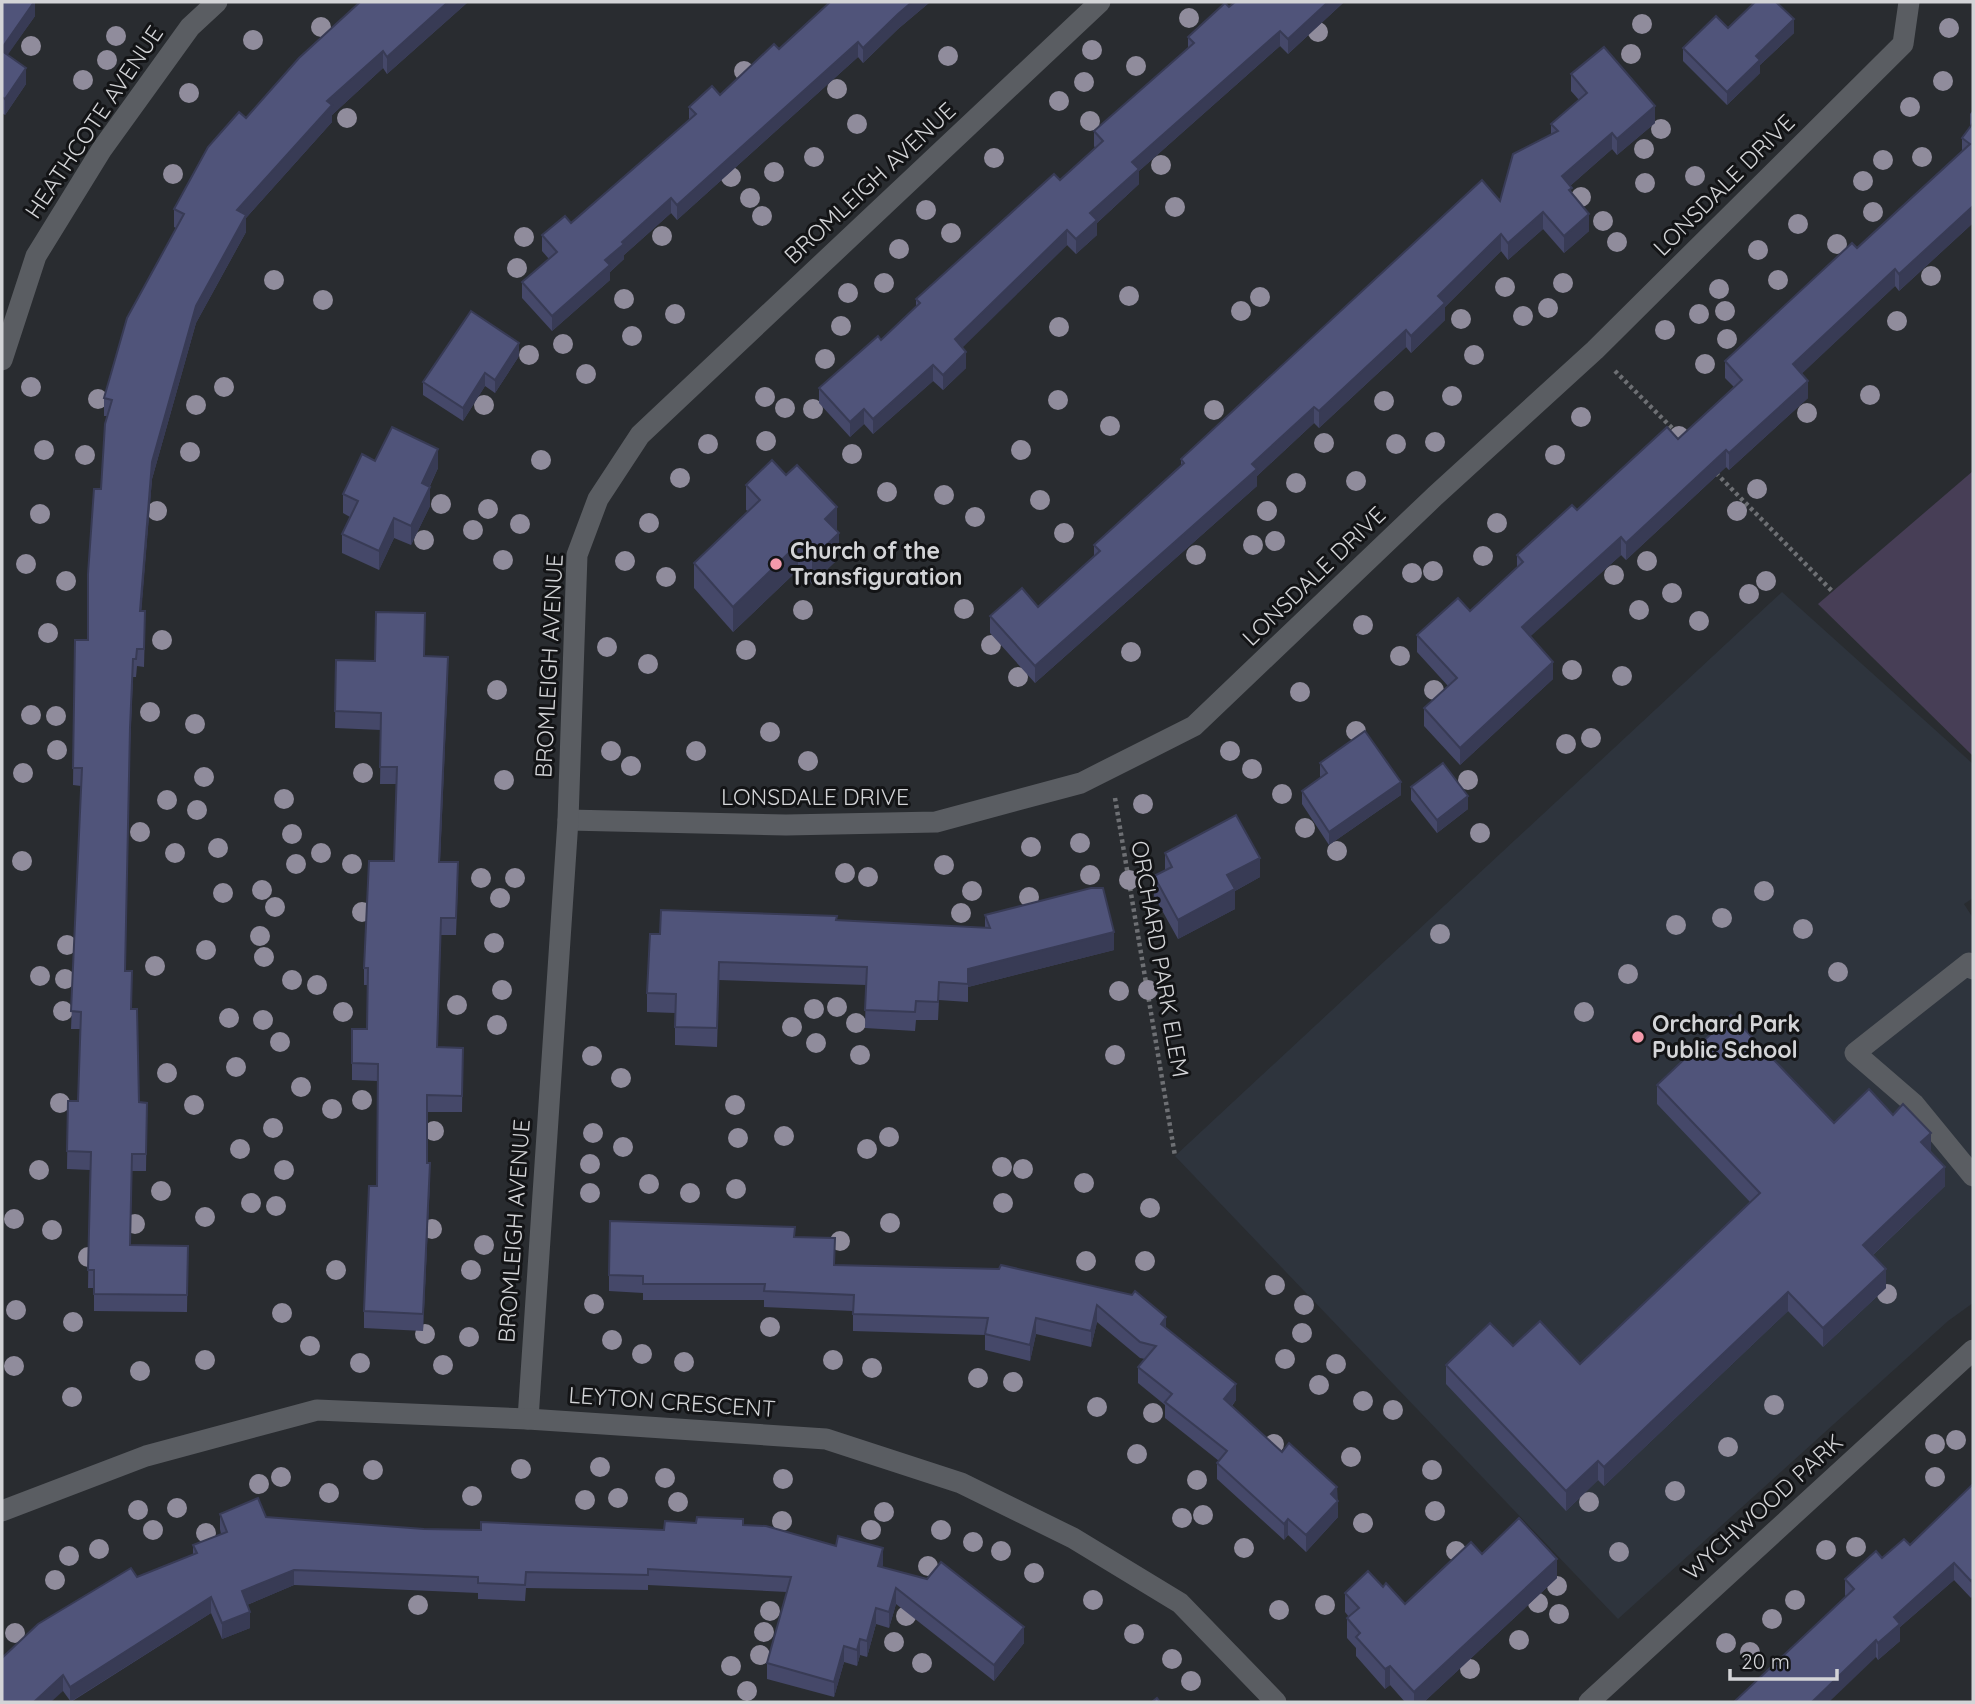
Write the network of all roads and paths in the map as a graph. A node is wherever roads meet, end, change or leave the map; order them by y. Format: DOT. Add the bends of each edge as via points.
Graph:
graph roads {
  1 [pos="217,2"];
  2 [pos="1100,2"];
  3 [pos="1909,2"];
  4 [pos="1595,350"];
  5 [pos="2,360"];
  6 [pos="1689,446"];
  7 [pos="1708,466"];
  8 [pos="1832,591"];
  9 [pos="1111,768"];
  10 [pos="568,820"];
  11 [pos="1973,969"];
  12 [pos="1175,1156"];
  13 [pos="1973,1176"];
  14 [pos="1973,1350"];
  15 [pos="528,1419"];
  16 [pos="2,1511"];
  17 [pos="1276,1702"];
  18 [pos="1589,1702"];
  1 -- 5 [label="street, HEATHCOTE AVENUE" via="190,27 102,149 37,256"];
  2 -- 10 [label="street, BROMLEIGH AVENUE" via="640,435 598,499 577,555"];
  3 -- 4 [label="street, LONSDALE DRIVE" via="1903,44"];
  4 -- 6 [label="path"];
  4 -- 9 [label="street, LONSDALE DRIVE" via="1194,726"];
  7 -- 8 [label="path"];
  9 -- 10 [label="street, LONSDALE DRIVE" via="1081,783 936,822 786,825"];
  9 -- 12 [label="path, ORCHARD PARK ELEM"];
  10 -- 15 [label="street, BROMLEIGH AVENUE"];
  11 -- 13 [label="street" via="1969,963 1855,1053 1914,1104"];
  14 -- 18 [label="street, WYCHWOOD PARK"];
  15 -- 16 [label="street, LEYTON CRESCENT" via="317,1410 146,1456"];
  15 -- 17 [label="street, LEYTON CRESCENT" via="826,1438 961,1483 1073,1538 1180,1604"];
}
